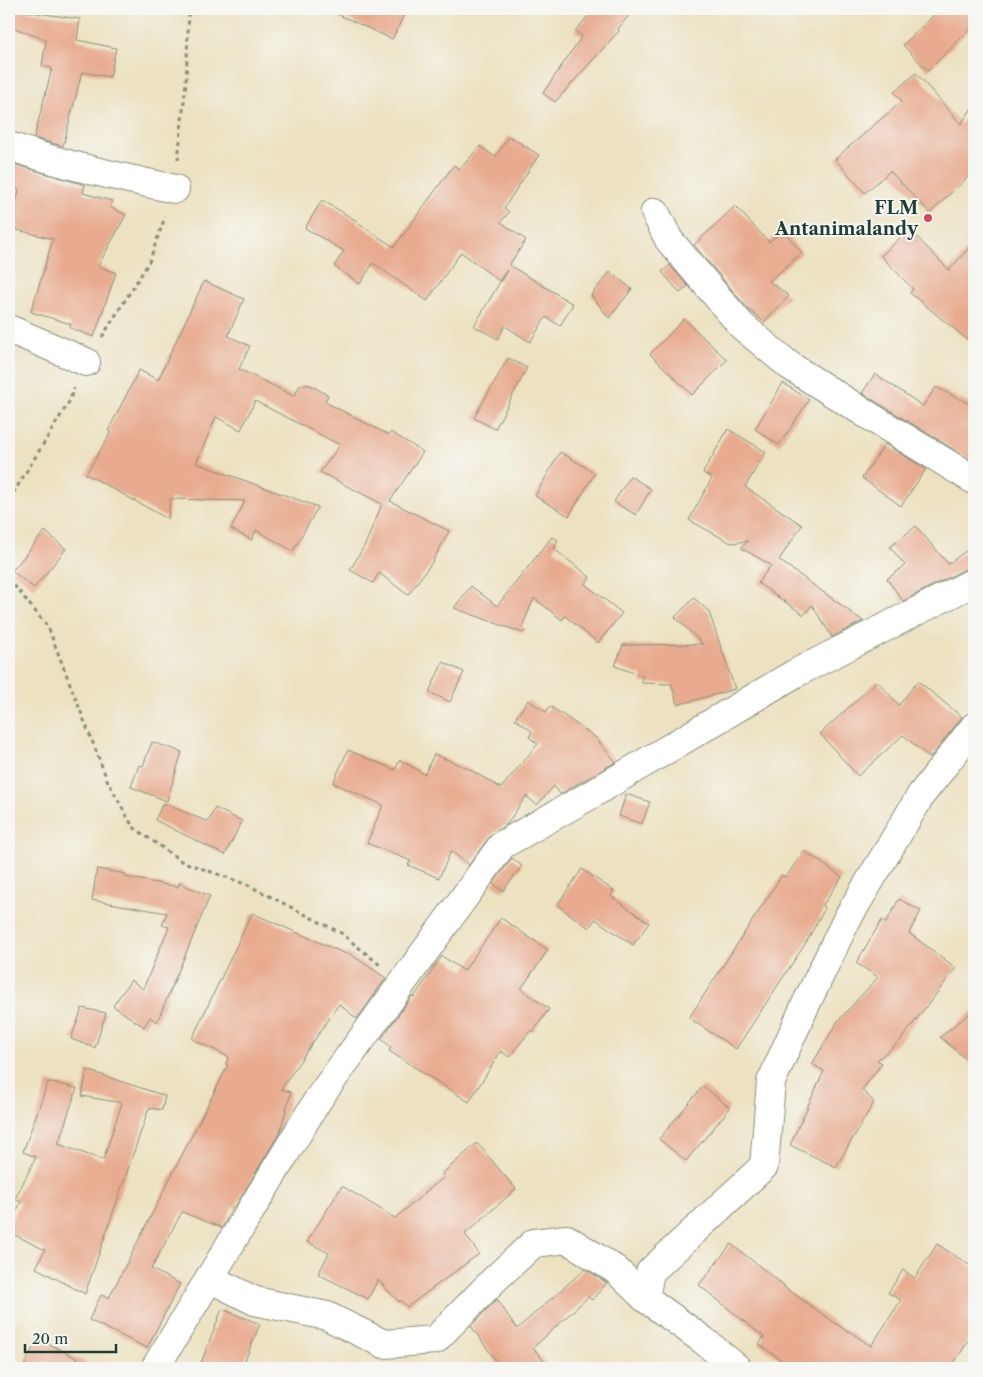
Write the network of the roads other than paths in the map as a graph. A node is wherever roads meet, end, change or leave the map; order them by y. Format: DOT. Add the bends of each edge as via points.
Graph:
graph roads {
  1 [pos="9,146"];
  2 [pos="175,189"];
  3 [pos="654,212"];
  4 [pos="9,329"];
  5 [pos="86,362"];
  6 [pos="974,480"];
  7 [pos="974,582"];
  8 [pos="974,727"];
  9 [pos="209,1278"];
  10 [pos="645,1298"];
  11 [pos="155,1368"];
  12 [pos="737,1368"];
  1 -- 2 [label="street" via="86,169"];
  3 -- 6 [label="street" via="669,240 749,332 790,366"];
  4 -- 5 [label="street"];
  7 -- 9 [label="street" via="794,674 502,845 320,1098"];
  8 -- 10 [label="street" via="921,795 847,919 805,1006 771,1082 764,1166 650,1272"];
  9 -- 10 [label="street" via="255,1301 327,1316 384,1344 435,1340 534,1243 567,1238 616,1270"];
  9 -- 11 [label="street"];
  10 -- 12 [label="street"];
}
